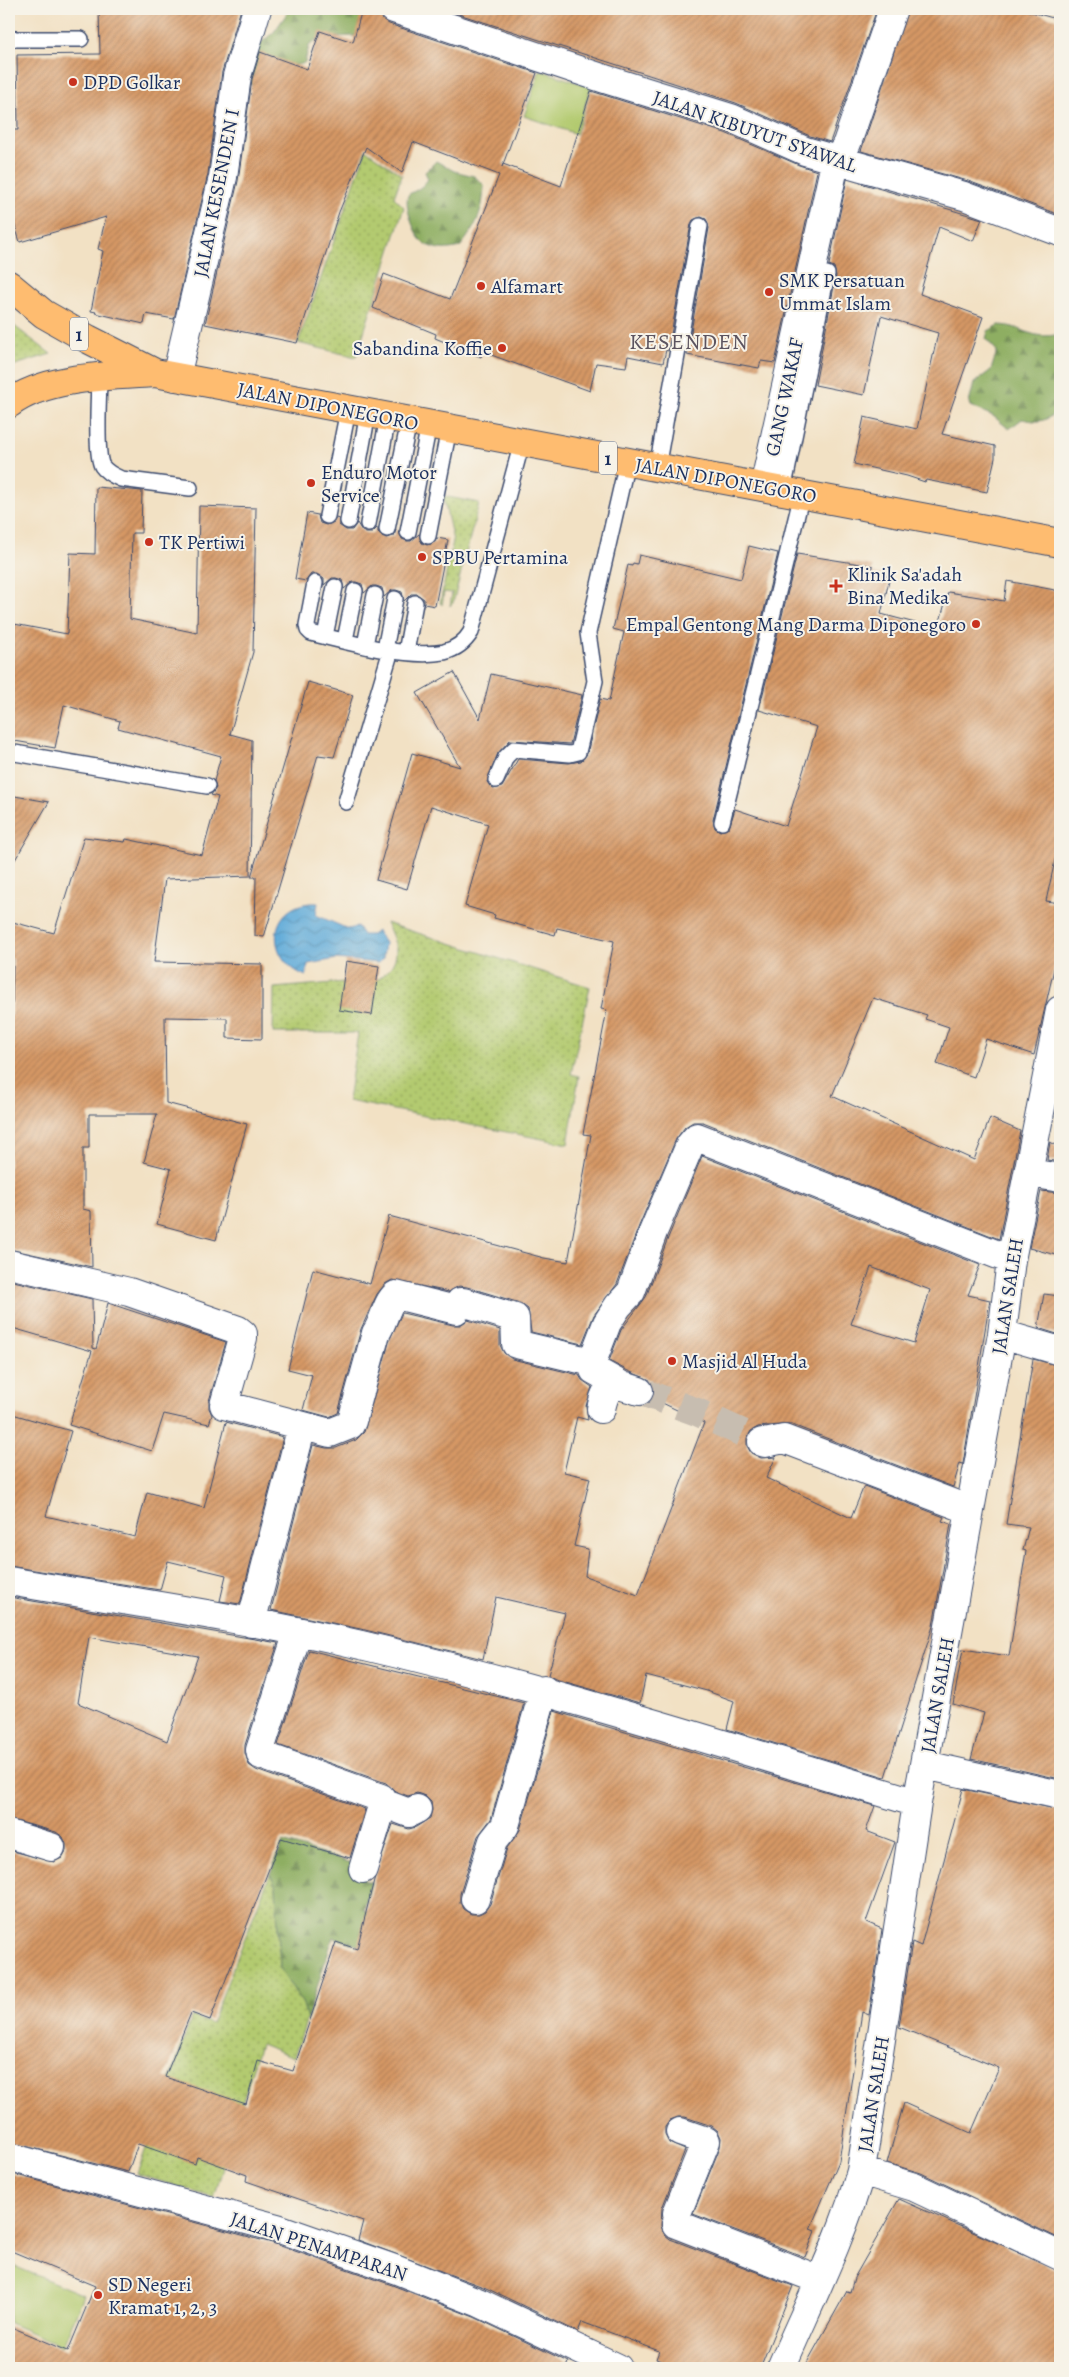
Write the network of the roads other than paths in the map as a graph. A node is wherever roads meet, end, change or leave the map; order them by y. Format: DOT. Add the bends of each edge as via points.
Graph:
graph roads {
  1 [pos="257,9"];
  2 [pos="394,9"];
  3 [pos="893,9"];
  4 [pos="450,18"];
  5 [pos="81,38"];
  6 [pos="9,39"];
  7 [pos="840,162"];
  8 [pos="700,226"];
  9 [pos="1060,232"];
  10 [pos="827,274"];
  11 [pos="9,285"];
  12 [pos="166,375"];
  13 [pos="99,376"];
  14 [pos="9,404"];
  15 [pos="398,419"];
  16 [pos="522,442"];
  17 [pos="627,462"];
  18 [pos="657,468"];
  19 [pos="190,488"];
  20 [pos="783,491"];
  21 [pos="328,516"];
  22 [pos="348,521"];
  23 [pos="368,524"];
  24 [pos="387,529"];
  25 [pos="408,532"];
  26 [pos="428,536"];
  27 [pos="1060,543"];
  28 [pos="315,583"];
  29 [pos="335,587"];
  30 [pos="355,591"];
  31 [pos="375,594"];
  32 [pos="395,599"];
  33 [pos="415,603"];
  34 [pos="325,636"];
  35 [pos="345,640"];
  36 [pos="365,645"];
  37 [pos="394,650"];
  38 [pos="9,752"];
  39 [pos="496,780"];
  40 [pos="208,786"];
  41 [pos="346,802"];
  42 [pos="722,822"];
  43 [pos="1060,1010"];
  44 [pos="1030,1173"];
  45 [pos="1060,1178"];
  46 [pos="1011,1260"];
  47 [pos="9,1264"];
  48 [pos="1002,1334"];
  49 [pos="1060,1351"];
  50 [pos="592,1362"];
  51 [pos="601,1409"];
  52 [pos="302,1426"];
  53 [pos="762,1442"];
  54 [pos="970,1510"];
  55 [pos="9,1581"];
  56 [pos="251,1623"];
  57 [pos="298,1632"];
  58 [pos="544,1690"];
  59 [pos="925,1766"];
  60 [pos="1060,1794"];
  61 [pos="383,1803"];
  62 [pos="918,1803"];
  63 [pos="417,1809"];
  64 [pos="9,1834"];
  65 [pos="51,1847"];
  66 [pos="363,1869"];
  67 [pos="475,1899"];
  68 [pos="680,2132"];
  69 [pos="9,2157"];
  70 [pos="861,2171"];
  71 [pos="1060,2256"];
  72 [pos="820,2280"];
  73 [pos="618,2368"];
  74 [pos="781,2368"];
  1 -- 12 [label="street, JALAN KESENDEN I" via="237,76 223,177"];
  2 -- 4 [label="street, JALAN KIBUYUT SYAWAL"];
  3 -- 7 [label="street, GANG WAKAF"];
  4 -- 7 [label="street, JALAN KIBUYUT SYAWAL" via="604,79 731,118 805,151"];
  5 -- 6 [label="lane"];
  7 -- 9 [label="street, JALAN KIBUYUT SYAWAL" via="964,196"];
  7 -- 20 [label="street, GANG WAKAF" via="833,172"];
  8 -- 18 [label="lane"];
  10 -- 20 [label="lane"];
  11 -- 12 [label="highway, 1" via="44,314 88,339"];
  12 -- 13 [label="highway, 1"];
  12 -- 15 [label="highway, JALAN DIPONEGORO / 1"];
  13 -- 14 [label="highway, 1" via="52,385"];
  13 -- 19 [label="lane" via="98,433 102,466 121,479"];
  15 -- 16 [label="highway, JALAN DIPONEGORO / 1"];
  15 -- 21 [label="lane"];
  15 -- 22 [label="lane"];
  15 -- 23 [label="lane"];
  15 -- 24 [label="lane"];
  15 -- 25 [label="lane"];
  15 -- 26 [label="lane"];
  16 -- 17 [label="highway, JALAN DIPONEGORO / 1"];
  16 -- 37 [label="lane" via="472,632 463,643 445,652"];
  17 -- 18 [label="highway, JALAN DIPONEGORO / 1"];
  17 -- 39 [label="lane" via="588,633 595,681 578,752 514,749 506,757"];
  18 -- 20 [label="highway, JALAN DIPONEGORO / 1"];
  20 -- 27 [label="highway, JALAN DIPONEGORO / 1"];
  20 -- 42 [label="lane"];
  28 -- 34 [label="lane" via="308,630"];
  29 -- 34 [label="lane"];
  30 -- 35 [label="lane"];
  31 -- 36 [label="lane"];
  32 -- 37 [label="lane"];
  33 -- 37 [label="lane"];
  34 -- 35 [label="lane"];
  35 -- 36 [label="lane"];
  36 -- 37 [label="lane"];
  37 -- 41 [label="lane"];
  38 -- 40 [label="lane"];
  43 -- 44 [label="street, JALAN SALEH"];
  44 -- 45 [label="street"];
  44 -- 46 [label="street, JALAN SALEH"];
  46 -- 48 [label="street, JALAN SALEH"];
  46 -- 50 [label="street" via="696,1138 690,1145 653,1232 631,1292 607,1323"];
  47 -- 52 [label="street" via="128,1292 238,1330 243,1338 224,1405"];
  48 -- 49 [label="street"];
  48 -- 54 [label="street, JALAN SALEH"];
  50 -- 51 [label="street" via="594,1370 629,1388 609,1389"];
  50 -- 52 [label="street" via="516,1344 515,1318 463,1302 456,1310 396,1295 376,1333 350,1425 330,1433"];
  52 -- 56 [label="street"];
  53 -- 54 [label="street" via="784,1439"];
  54 -- 59 [label="street, JALAN SALEH"];
  55 -- 56 [label="street"];
  56 -- 57 [label="street"];
  57 -- 58 [label="street"];
  57 -- 61 [label="street" via="261,1755 381,1798"];
  58 -- 62 [label="street"];
  58 -- 67 [label="street" via="505,1826 493,1841"];
  59 -- 60 [label="street"];
  59 -- 62 [label="street, JALAN SALEH"];
  61 -- 63 [label="street" via="409,1813"];
  61 -- 66 [label="street"];
  62 -- 70 [label="street, JALAN SALEH"];
  64 -- 65 [label="street"];
  68 -- 72 [label="street" via="706,2141 676,2218"];
  69 -- 73 [label="street, JALAN PENAMPARAN" via="277,2228 480,2303"];
  70 -- 71 [label="street" via="914,2187"];
  70 -- 72 [label="street, JALAN SALEH" via="851,2207"];
  72 -- 74 [label="street, JALAN SALEH"];
}
